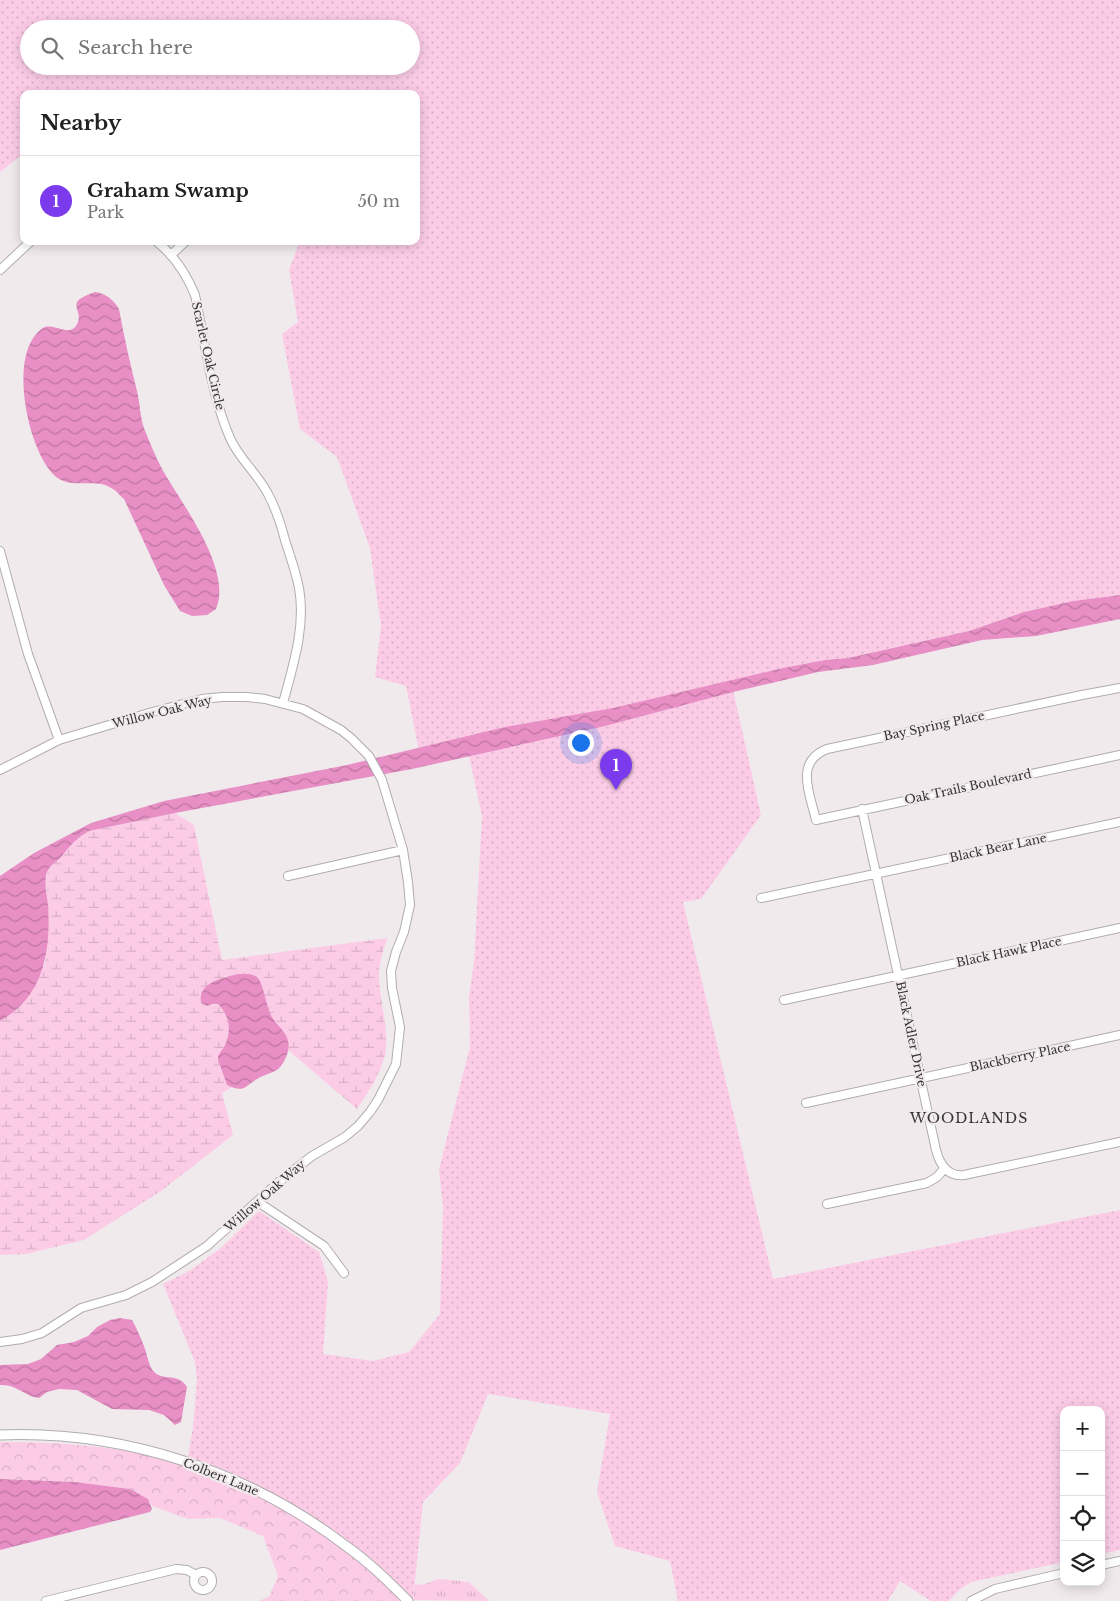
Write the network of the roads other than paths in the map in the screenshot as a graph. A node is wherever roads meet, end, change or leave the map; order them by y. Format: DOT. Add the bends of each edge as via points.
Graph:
graph roads {
  1 [pos="27,245"];
  2 [pos="161,245"];
  3 [pos="182,245"];
  4 [pos="172,254"];
  5 [pos="0,270"];
  6 [pos="0,551"];
  7 [pos="1120,688"];
  8 [pos="283,703"];
  9 [pos="59,740"];
  10 [pos="1120,755"];
  11 [pos="0,770"];
  12 [pos="862,809"];
  13 [pos="816,820"];
  14 [pos="1120,822"];
  15 [pos="403,850"];
  16 [pos="876,874"];
  17 [pos="288,876"];
  18 [pos="761,898"];
  19 [pos="1120,928"];
  20 [pos="899,976"];
  21 [pos="784,1000"];
  22 [pos="1120,1035"];
  23 [pos="920,1078"];
  24 [pos="806,1103"];
  25 [pos="1120,1142"];
  26 [pos="944,1169"];
  27 [pos="258,1202"];
  28 [pos="827,1204"];
  29 [pos="344,1273"];
  30 [pos="0,1342"];
  31 [pos="0,1435"];
  32 [pos="1120,1561"];
  33 [pos="1105,1564"];
  34 [pos="1060,1574"];
  35 [pos="196,1575"];
  36 [pos="46,1601"];
  37 [pos="408,1601"];
  38 [pos="971,1601"];
  1 -- 5 [label="street"];
  2 -- 4 [label="street, Scarlet Oak Circle"];
  3 -- 4 [label="street"];
  4 -- 8 [label="street, Scarlet Oak Circle" via="186,273 195,295 216,396 231,440 271,500 297,581 300,632"];
  6 -- 9 [label="street" via="28,654"];
  7 -- 13 [label="street, Bay Spring Place" via="822,751 813,758 807,771"];
  8 -- 9 [label="street, Willow Oak Way" via="247,696 202,699"];
  8 -- 15 [label="street, Willow Oak Way" via="303,709 341,730 369,756 382,780"];
  9 -- 11 [label="street, Willow Oak Way"];
  10 -- 12 [label="street, Oak Trails Boulevard"];
  12 -- 13 [label="street, Oak Trails Boulevard"];
  12 -- 16 [label="street, Black Adler Drive"];
  14 -- 16 [label="street, Black Bear Lane"];
  15 -- 17 [label="street"];
  15 -- 27 [label="street, Willow Oak Way" via="410,905 391,971 400,1027 396,1064 378,1100 358,1126 312,1156"];
  16 -- 18 [label="street, Black Bear Lane"];
  16 -- 20 [label="street, Black Adler Drive"];
  19 -- 20 [label="street, Black Hawk Place"];
  20 -- 21 [label="street, Black Hawk Place"];
  20 -- 23 [label="street, Black Adler Drive"];
  22 -- 23 [label="street, Blackberry Place"];
  23 -- 24 [label="street, Blackberry Place"];
  23 -- 26 [label="street, Black Adler Drive" via="937,1156"];
  25 -- 26 [label="street" via="964,1175 954,1175"];
  26 -- 28 [label="street" via="927,1183"];
  27 -- 29 [label="street" via="324,1246"];
  27 -- 30 [label="street, Willow Oak Way" via="207,1246 152,1282 126,1295 81,1308 42,1333"];
  31 -- 37 [label="street, Colbert Lane" via="48,1435 119,1444 166,1455 228,1477 333,1536 368,1563"];
  32 -- 33 [label="street"];
  34 -- 38 [label="street" via="1004,1586"];
  35 -- 36 [label="street" via="176,1568"];
}
